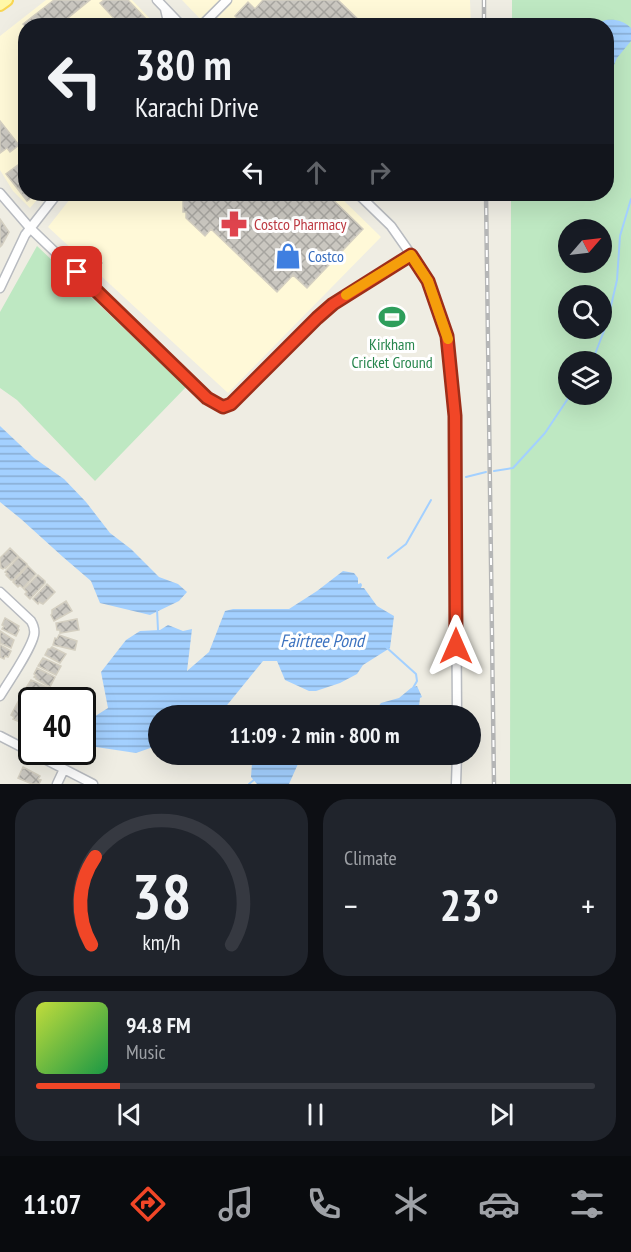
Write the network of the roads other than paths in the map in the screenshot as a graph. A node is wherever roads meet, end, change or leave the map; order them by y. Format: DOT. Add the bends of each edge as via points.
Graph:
graph roads {
  1 [pos="7,0"];
  2 [pos="157,0"];
  3 [pos="227,0"];
  4 [pos="0,5"];
  5 [pos="165,8"];
  6 [pos="167,18"];
  7 [pos="174,18"];
  8 [pos="209,18"];
  9 [pos="0,193"];
  10 [pos="51,201"];
  11 [pos="365,201"];
  12 [pos="30,228"];
  13 [pos="411,255"];
  14 [pos="0,288"];
  15 [pos="0,592"];
  16 [pos="0,696"];
  17 [pos="457,705"];
  18 [pos="0,736"];
  19 [pos="456,765"];
  20 [pos="64,769"];
  21 [pos="57,784"];
  22 [pos="93,784"];
  23 [pos="456,784"];
  1 -- 4 [label="main road"];
  2 -- 5 [label="street"];
  3 -- 8 [label="street"];
  5 -- 6 [label="street"];
  5 -- 7 [label="street"];
  9 -- 12 [label="street"];
  10 -- 12 [label="street"];
  11 -- 13 [label="street" via="391,226"];
  12 -- 13 [label="street" via="207,398 223,407 231,404 333,304"];
  12 -- 14 [label="street"];
  13 -- 17 [label="street" via="428,281 447,336 455,416"];
  15 -- 16 [label="street" via="34,626 30,646"];
  18 -- 20 [label="street"];
  19 -- 23 [label="street"];
  20 -- 21 [label="street"];
  20 -- 22 [label="street"];
}
